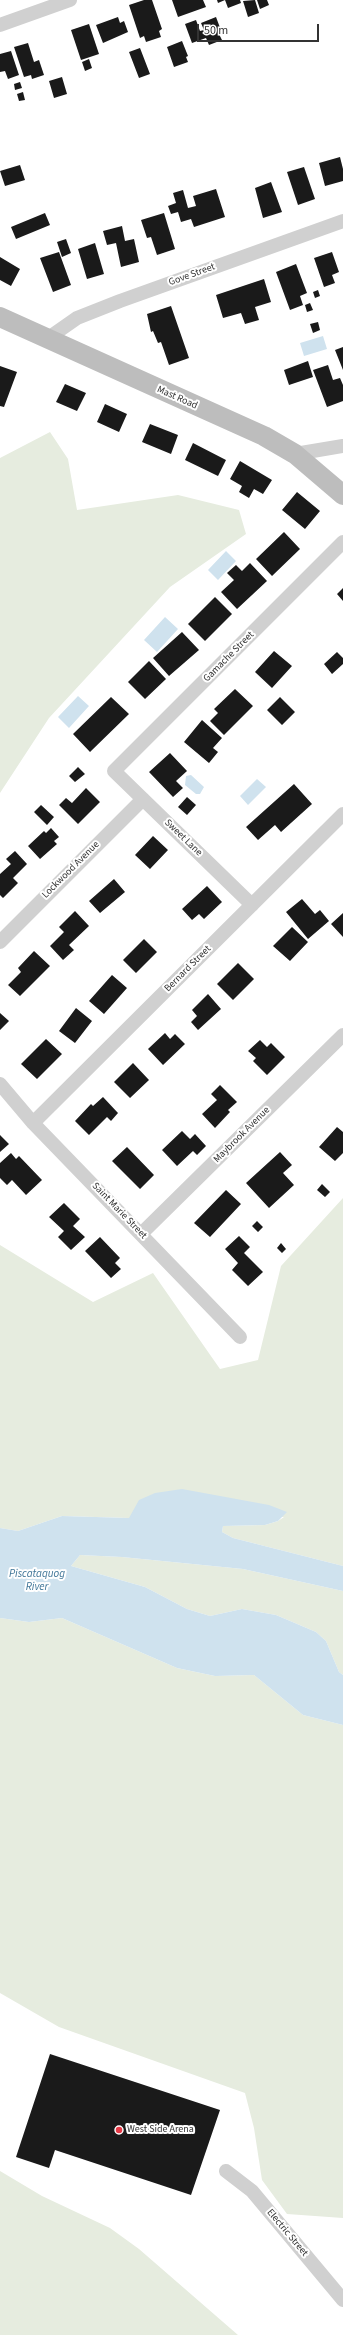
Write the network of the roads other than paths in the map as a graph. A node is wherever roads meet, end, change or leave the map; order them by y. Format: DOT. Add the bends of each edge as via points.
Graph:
graph roads {
  1 [pos="70,0"];
  2 [pos="0,25"];
  3 [pos="343,221"];
  4 [pos="0,317"];
  5 [pos="47,339"];
  6 [pos="343,446"];
  7 [pos="295,454"];
  8 [pos="343,494"];
  9 [pos="343,542"];
  10 [pos="114,771"];
  11 [pos="143,799"];
  12 [pos="343,814"];
  13 [pos="252,905"];
  14 [pos="0,942"];
  15 [pos="343,1035"];
  16 [pos="0,1084"];
  17 [pos="34,1123"];
  18 [pos="141,1234"];
  19 [pos="240,1337"];
  20 [pos="226,2171"];
  21 [pos="343,2300"];
  1 -- 2 [label="street"];
  3 -- 5 [label="street, Gove Street" via="77,318"];
  4 -- 5 [label="main road, Mast Road"];
  5 -- 7 [label="main road, Mast Road" via="264,436"];
  6 -- 7 [label="street"];
  7 -- 8 [label="main road, Mast Road"];
  9 -- 10 [label="street, Gamache Street"];
  10 -- 11 [label="street, Sweet Lane"];
  11 -- 13 [label="street, Sweet Lane"];
  11 -- 14 [label="street, Lockwood Avenue"];
  12 -- 13 [label="street, Bernard Street"];
  13 -- 17 [label="street, Bernard Street"];
  15 -- 18 [label="street, Maybrook Avenue"];
  16 -- 17 [label="street, Saint Marie Street"];
  17 -- 18 [label="street, Saint Marie Street"];
  18 -- 19 [label="street, Saint Marie Street"];
  20 -- 21 [label="street, Electric Street" via="252,2191"];
}
